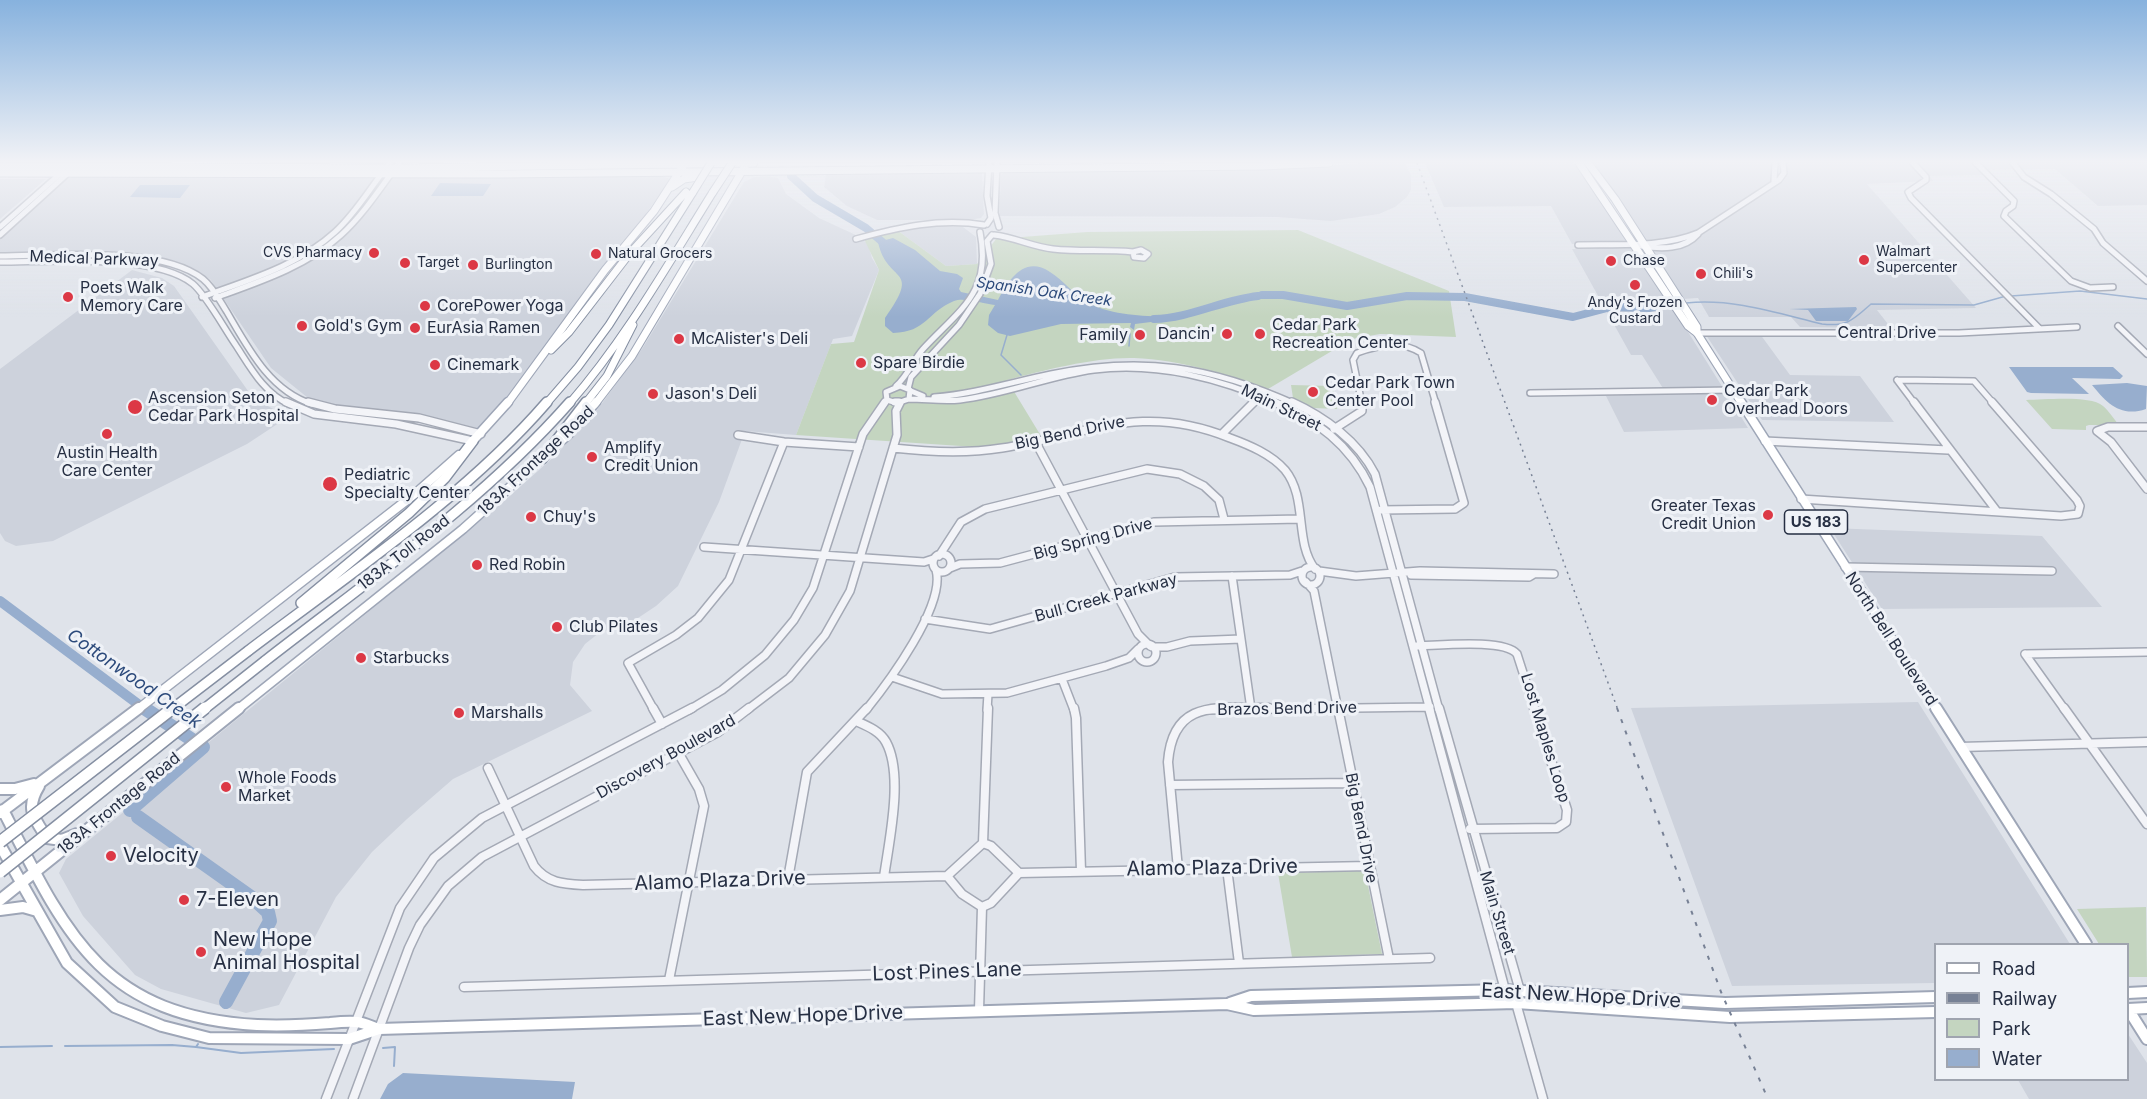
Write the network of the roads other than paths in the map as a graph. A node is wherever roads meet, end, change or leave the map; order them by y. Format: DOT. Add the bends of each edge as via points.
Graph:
graph roads {
  1 [pos="14,214"];
  2 [pos="22,214"];
  3 [pos="350,214"];
  4 [pos="359,214"];
  5 [pos="651,214"];
  6 [pos="667,214"];
  7 [pos="675,214"];
  8 [pos="699,214"];
  9 [pos="719,214"];
  10 [pos="987,214"];
  11 [pos="990,214"];
  12 [pos="995,214"];
  13 [pos="1613,214"];
  14 [pos="1623,214"];
  15 [pos="1726,214"];
  16 [pos="1927,214"];
  17 [pos="2005,214"];
  18 [pos="2076,214"];
  19 [pos="960,223"];
  20 [pos="973,223"];
  21 [pos="985,225"];
  22 [pos="0,227"];
  23 [pos="999,228"];
  24 [pos="979,231"];
  25 [pos="0,235"];
  26 [pos="993,235"];
  27 [pos="1011,237"];
  28 [pos="327,238"];
  29 [pos="856,239"];
  30 [pos="335,240"];
  31 [pos="1633,244"];
  32 [pos="1644,244"];
  33 [pos="1578,245"];
  34 [pos="1132,252"];
  35 [pos="0,256"];
  36 [pos="104,257"];
  37 [pos="0,262"];
  38 [pos="98,262"];
  39 [pos="2147,281"];
  40 [pos="2113,287"];
  41 [pos="215,295"];
  42 [pos="647,298"];
  43 [pos="204,299"];
  44 [pos="966,310"];
  45 [pos="2118,326"];
  46 [pos="2077,327"];
  47 [pos="2039,328"];
  48 [pos="1697,333"];
  49 [pos="551,350"];
  50 [pos="2147,354"];
  51 [pos="262,364"];
  52 [pos="252,368"];
  53 [pos="1039,379"];
  54 [pos="896,387"];
  55 [pos="910,390"];
  56 [pos="1733,390"];
  57 [pos="1530,393"];
  58 [pos="1263,394"];
  59 [pos="909,399"];
  60 [pos="887,400"];
  61 [pos="900,403"];
  62 [pos="345,411"];
  63 [pos="339,418"];
  64 [pos="2147,427"];
  65 [pos="1332,430"];
  66 [pos="1223,433"];
  67 [pos="481,434"];
  68 [pos="738,435"];
  69 [pos="473,441"];
  70 [pos="784,441"];
  71 [pos="1035,441"];
  72 [pos="1766,441"];
  73 [pos="859,447"];
  74 [pos="893,448"];
  75 [pos="1948,450"];
  76 [pos="542,459"];
  77 [pos="1061,489"];
  78 [pos="2147,489"];
  79 [pos="1801,499"];
  80 [pos="1376,510"];
  81 [pos="1385,510"];
  82 [pos="1996,510"];
  83 [pos="1224,519"];
  84 [pos="1300,519"];
  85 [pos="1088,539"];
  86 [pos="704,547"];
  87 [pos="945,549"];
  88 [pos="742,550"];
  89 [pos="824,555"];
  90 [pos="861,558"];
  91 [pos="954,560"];
  92 [pos="1308,560"];
  93 [pos="939,567"];
  94 [pos="1845,567"];
  95 [pos="1303,570"];
  96 [pos="1317,570"];
  97 [pos="2052,571"];
  98 [pos="1393,574"];
  99 [pos="1404,574"];
  100 [pos="1554,574"];
  101 [pos="1290,575"];
  102 [pos="1332,575"];
  103 [pos="1232,576"];
  104 [pos="1305,581"];
  105 [pos="1319,581"];
  106 [pos="1314,591"];
  107 [pos="1116,593"];
  108 [pos="925,619"];
  109 [pos="1138,634"];
  110 [pos="1241,639"];
  111 [pos="1151,646"];
  112 [pos="1413,646"];
  113 [pos="1424,646"];
  114 [pos="1167,647"];
  115 [pos="1139,648"];
  116 [pos="248,651"];
  117 [pos="2147,652"];
  118 [pos="1157,654"];
  119 [pos="1129,658"];
  120 [pos="1143,660"];
  121 [pos="891,677"];
  122 [pos="1062,679"];
  123 [pos="988,694"];
  124 [pos="1428,707"];
  125 [pos="1438,707"];
  126 [pos="1337,708"];
  127 [pos="1251,709"];
  128 [pos="856,721"];
  129 [pos="662,724"];
  130 [pos="2147,742"];
  131 [pos="2089,743"];
  132 [pos="1959,747"];
  133 [pos="679,754"];
  134 [pos="488,768"];
  135 [pos="43,780"];
  136 [pos="1352,783"];
  137 [pos="1170,785"];
  138 [pos="0,789"];
  139 [pos="505,804"];
  140 [pos="1,809"];
  141 [pos="2147,824"];
  142 [pos="89,828"];
  143 [pos="1461,829"];
  144 [pos="1472,829"];
  145 [pos="519,836"];
  146 [pos="0,843"];
  147 [pos="983,843"];
  148 [pos="1369,866"];
  149 [pos="1179,868"];
  150 [pos="1227,868"];
  151 [pos="1082,871"];
  152 [pos="0,872"];
  153 [pos="34,873"];
  154 [pos="1019,873"];
  155 [pos="948,876"];
  156 [pos="884,877"];
  157 [pos="788,879"];
  158 [pos="21,883"];
  159 [pos="690,883"];
  160 [pos="0,900"];
  161 [pos="982,907"];
  162 [pos="0,910"];
  163 [pos="37,911"];
  164 [pos="2085,943"];
  165 [pos="1430,958"];
  166 [pos="1389,959"];
  167 [pos="1239,963"];
  168 [pos="981,971"];
  169 [pos="669,980"];
  170 [pos="464,987"];
  171 [pos="1505,990"];
  172 [pos="1520,991"];
  173 [pos="2147,992"];
  174 [pos="2129,993"];
  175 [pos="1934,997"];
  176 [pos="1516,1003"];
  177 [pos="1227,1004"];
  178 [pos="2147,1008"];
  179 [pos="2129,1009"];
  180 [pos="979,1010"];
  181 [pos="2129,1011"];
  182 [pos="1934,1012"];
  183 [pos="356,1022"];
  184 [pos="379,1029"];
  185 [pos="349,1039"];
  186 [pos="2147,1039"];
  187 [pos="326,1099"];
  188 [pos="353,1099"];
  189 [pos="1543,1099"];
  1 -- 22 [label="street"];
  2 -- 25 [label="street"];
  3 -- 28 [label="street"];
  4 -- 30 [label="street"];
  5 -- 49 [label="main road" via="616,255"];
  6 -- 49 [label="highway" via="630,253"];
  7 -- 116 [label="highway, 183A Toll Road" via="579,367 530,422 434,506"];
  8 -- 42 [label="highway, 183A Toll Road, bridge"];
  9 -- 76 [label="main road, 183A Frontage Road" via="632,356 586,416"];
  10 -- 20 [label="street"];
  11 -- 21 [label="street"];
  12 -- 23 [label="street"];
  13 -- 31 [label="main road, North Bell Boulevard / US 183"];
  14 -- 32 [label="main road, North Bell Boulevard / US 183"];
  15 -- 32 [label="street" via="1694,239 1678,245"];
  16 -- 47 [label="street"];
  17 -- 40 [label="street" via="2071,281 2090,288"];
  18 -- 39 [label="street"];
  19 -- 20 [label="street"];
  19 -- 24 [label="street"];
  19 -- 29 [label="street" via="920,223"];
  20 -- 21 [label="street"];
  21 -- 23 [label="street"];
  21 -- 24 [label="street"];
  23 -- 26 [label="street"];
  23 -- 27 [label="street"];
  24 -- 26 [label="street"];
  24 -- 44 [label="street" via="984,258"];
  26 -- 27 [label="street"];
  26 -- 44 [label="street" via="987,241 991,263 984,286"];
  27 -- 34 [label="street" via="1052,249"];
  28 -- 30 [label="street"];
  28 -- 41 [label="street" via="278,268"];
  30 -- 41 [label="street" via="289,268"];
  31 -- 32 [label="street"];
  31 -- 33 [label="street"];
  31 -- 48 [label="main road, North Bell Boulevard / US 183" via="1688,326"];
  32 -- 48 [label="main road, North Bell Boulevard / US 183" via="1697,327"];
  35 -- 36 [label="street, Medical Parkway"];
  36 -- 38 [label="street"];
  36 -- 41 [label="street, Medical Parkway" via="174,264 203,279"];
  37 -- 38 [label="street, Medical Parkway"];
  38 -- 43 [label="street, Medical Parkway" via="162,268 188,280"];
  41 -- 43 [label="street"];
  41 -- 51 [label="street, Medical Parkway"];
  42 -- 76 [label="highway" via="607,376"];
  42 -- 152 [label="highway, 183A Toll Road, bridge" via="564,411 480,493"];
  43 -- 52 [label="street, Medical Parkway"];
  44 -- 54 [label="street" via="922,350"];
  44 -- 55 [label="street" via="911,377"];
  45 -- 50 [label="street"];
  46 -- 47 [label="street, Central Drive"];
  47 -- 48 [label="street, Central Drive" via="1959,333"];
  48 -- 56 [label="main road, North Bell Boulevard / US 183"];
  49 -- 67 [label="main road"];
  51 -- 52 [label="street"];
  51 -- 62 [label="street, Medical Parkway" via="276,384 293,396"];
  52 -- 63 [label="street, Medical Parkway" via="280,400"];
  53 -- 55 [label="street, Main Street" via="948,396 929,397"];
  53 -- 58 [label="street, Main Street" via="1134,366 1210,376"];
  53 -- 59 [label="street, Main Street" via="964,400"];
  54 -- 55 [label="street, Main Street"];
  54 -- 60 [label="street, Discovery Boulevard" via="886,392"];
  55 -- 59 [label="street"];
  56 -- 57 [label="street"];
  56 -- 72 [label="main road, North Bell Boulevard / US 183"];
  58 -- 65 [label="street, Main Street" via="1310,412"];
  58 -- 66 [label="street"];
  59 -- 61 [label="street"];
  60 -- 61 [label="street"];
  60 -- 73 [label="street, Discovery Boulevard" via="863,434"];
  61 -- 74 [label="street, Discovery Boulevard"];
  62 -- 63 [label="street"];
  62 -- 67 [label="street, Medical Parkway" via="410,417"];
  63 -- 69 [label="street, Medical Parkway" via="404,425"];
  64 -- 78 [label="street" via="2108,427 2097,431 2111,442"];
  65 -- 80 [label="street, Main Street" via="1358,461"];
  65 -- 81 [label="street, Main Street" via="1347,437 1367,459"];
  65 -- 81 [label="street" via="1362,411 1354,356 1383,346 1407,346 1421,353 1464,503 1455,508"];
  66 -- 71 [label="street, Big Bend Drive" via="1172,421 1138,419"];
  66 -- 84 [label="street, Big Bend Drive" via="1281,467 1293,486"];
  67 -- 69 [label="main road"];
  68 -- 70 [label="street"];
  69 -- 116 [label="highway" via="445,478 409,513"];
  69 -- 135 [label="main road" via="416,493"];
  70 -- 73 [label="street"];
  70 -- 88 [label="street"];
  71 -- 74 [label="street, Big Bend Drive" via="959,452"];
  71 -- 77 [label="street"];
  72 -- 75 [label="street"];
  72 -- 79 [label="main road, North Bell Boulevard / US 183"];
  73 -- 89 [label="street, Discovery Boulevard"];
  74 -- 90 [label="street, Discovery Boulevard"];
  75 -- 82 [label="street"];
  75 -- 82 [label="street" via="1897,380 1974,381 2077,500 2080,511 2061,516"];
  76 -- 142 [label="main road, 183A Frontage Road" via="463,529"];
  77 -- 83 [label="street" via="1137,470 1163,470 1211,490 1220,500"];
  77 -- 85 [label="street"];
  77 -- 87 [label="street" via="970,516 955,529"];
  79 -- 82 [label="street"];
  79 -- 94 [label="main road, North Bell Boulevard / US 183"];
  80 -- 81 [label="street"];
  80 -- 98 [label="street, Main Street"];
  81 -- 99 [label="street, Main Street"];
  83 -- 84 [label="street, Big Spring Drive"];
  83 -- 85 [label="street, Big Spring Drive" via="1154,522"];
  84 -- 92 [label="street, Big Bend Drive"];
  85 -- 91 [label="street, Big Spring Drive" via="1000,563"];
  85 -- 107 [label="street"];
  86 -- 88 [label="street"];
  87 -- 91 [label="street"];
  87 -- 93 [label="street"];
  88 -- 89 [label="street"];
  88 -- 129 [label="street" via="729,580 698,618 628,663"];
  89 -- 90 [label="street"];
  89 -- 129 [label="street, Discovery Boulevard" via="806,601 765,655 722,690"];
  90 -- 93 [label="street" via="924,562"];
  90 -- 133 [label="street, Discovery Boulevard" via="839,612 808,658 749,711"];
  91 -- 93 [label="street, Big Spring Drive"];
  91 -- 93 [label="street"];
  92 -- 95 [label="street, Big Bend Drive"];
  92 -- 96 [label="street, Big Bend Drive"];
  93 -- 108 [label="street" via="934,598"];
  94 -- 97 [label="street"];
  94 -- 132 [label="main road, North Bell Boulevard / US 183"];
  95 -- 96 [label="street, Bull Creek Parkway"];
  95 -- 101 [label="street, Bull Creek Parkway"];
  95 -- 104 [label="street" via="1300,576"];
  96 -- 102 [label="street"];
  96 -- 105 [label="street"];
  98 -- 99 [label="street"];
  98 -- 102 [label="street"];
  98 -- 112 [label="street, Main Street"];
  99 -- 100 [label="street"];
  99 -- 113 [label="street, Main Street"];
  101 -- 103 [label="street, Bull Creek Parkway"];
  101 -- 104 [label="street, Bull Creek Parkway"];
  102 -- 105 [label="street"];
  103 -- 107 [label="street, Bull Creek Parkway" via="1175,577"];
  103 -- 110 [label="street"];
  104 -- 105 [label="street"];
  104 -- 106 [label="street"];
  105 -- 106 [label="street"];
  106 -- 126 [label="street, Big Bend Drive"];
  107 -- 108 [label="street, Bull Creek Parkway" via="990,629"];
  107 -- 109 [label="street"];
  108 -- 121 [label="street"];
  109 -- 111 [label="street"];
  109 -- 115 [label="street"];
  110 -- 114 [label="street" via="1190,640"];
  110 -- 127 [label="street"];
  111 -- 114 [label="street"];
  111 -- 115 [label="street"];
  111 -- 118 [label="street"];
  112 -- 113 [label="street, Lost Maples Loop"];
  112 -- 124 [label="street, Main Street"];
  113 -- 125 [label="street, Main Street"];
  113 -- 144 [label="street, Lost Maples Loop" via="1499,645 1513,649 1567,810 1566,822 1557,828"];
  114 -- 118 [label="street"];
  115 -- 119 [label="street"];
  115 -- 120 [label="street" via="1137,654"];
  116 -- 146 [label="highway, 183A Toll Road, bridge"];
  117 -- 131 [label="street" via="2025,654"];
  118 -- 120 [label="street" via="1152,660"];
  119 -- 120 [label="street"];
  119 -- 122 [label="street"];
  121 -- 123 [label="street" via="942,694"];
  121 -- 128 [label="street"];
  122 -- 123 [label="street" via="1024,690"];
  122 -- 151 [label="street" via="1076,718"];
  123 -- 147 [label="street"];
  124 -- 125 [label="street, Brazos Bend Drive"];
  124 -- 126 [label="street, Brazos Bend Drive"];
  124 -- 143 [label="street, Main Street"];
  125 -- 144 [label="street, Main Street"];
  126 -- 127 [label="street, Brazos Bend Drive"];
  126 -- 136 [label="street, Big Bend Drive"];
  127 -- 137 [label="street, Brazos Bend Drive" via="1209,709 1178,724 1169,744"];
  128 -- 156 [label="street" via="886,742 895,766"];
  128 -- 157 [label="street" via="807,772"];
  129 -- 139 [label="street, Discovery Boulevard"];
  130 -- 131 [label="street"];
  131 -- 132 [label="street"];
  131 -- 141 [label="street"];
  132 -- 164 [label="main road, North Bell Boulevard / US 183"];
  133 -- 145 [label="street, Discovery Boulevard"];
  133 -- 159 [label="street" via="704,806"];
  134 -- 139 [label="street, Alamo Plaza Drive"];
  135 -- 138 [label="main road" via="15,789"];
  135 -- 140 [label="main road"];
  135 -- 142 [label="main road" via="32,797 30,811 47,838 62,840"];
  136 -- 137 [label="street"];
  136 -- 148 [label="street, Big Bend Drive"];
  137 -- 149 [label="street, Brazos Bend Drive"];
  139 -- 145 [label="street, Alamo Plaza Drive"];
  139 -- 183 [label="street, Discovery Boulevard" via="464,831 420,876 400,908"];
  140 -- 153 [label="main road, East New Hope Drive"];
  142 -- 153 [label="main road, 183A Frontage Road"];
  143 -- 144 [label="street, Lost Maples Loop"];
  143 -- 171 [label="street, Main Street"];
  144 -- 172 [label="street, Main Street"];
  145 -- 159 [label="street, Alamo Plaza Drive" via="537,872 551,882"];
  145 -- 184 [label="street, Discovery Boulevard" via="465,870 429,911 409,948"];
  146 -- 158 [label="main road, East New Hope Drive"];
  147 -- 154 [label="street"];
  147 -- 155 [label="street"];
  148 -- 150 [label="street, Alamo Plaza Drive"];
  148 -- 166 [label="street, Big Bend Drive"];
  149 -- 150 [label="street, Alamo Plaza Drive"];
  149 -- 151 [label="street, Alamo Plaza Drive"];
  150 -- 167 [label="street"];
  151 -- 154 [label="street, Alamo Plaza Drive"];
  153 -- 158 [label="main road, 183A Frontage Road"];
  153 -- 183 [label="main road, East New Hope Drive" via="67,929 101,970 130,992 158,1006 223,1023"];
  154 -- 161 [label="street" via="991,903"];
  155 -- 156 [label="street, Alamo Plaza Drive"];
  155 -- 161 [label="street" via="951,883"];
  156 -- 157 [label="street, Alamo Plaza Drive"];
  157 -- 159 [label="street, Alamo Plaza Drive"];
  158 -- 160 [label="main road, 183A Frontage Road"];
  158 -- 163 [label="main road, East New Hope Drive"];
  159 -- 169 [label="street"];
  161 -- 168 [label="street"];
  162 -- 163 [label="main road" via="23,907"];
  163 -- 185 [label="main road, East New Hope Drive" via="67,963 90,986 115,1006 162,1026 209,1038"];
  165 -- 166 [label="street, Lost Pines Lane"];
  166 -- 167 [label="street, Lost Pines Lane"];
  167 -- 168 [label="street, Lost Pines Lane"];
  168 -- 169 [label="street, Lost Pines Lane"];
  168 -- 180 [label="street"];
  169 -- 170 [label="street, Lost Pines Lane"];
  171 -- 172 [label="main road, East New Hope Drive"];
  171 -- 176 [label="street, Main Street"];
  171 -- 177 [label="main road, East New Hope Drive" via="1251,996"];
  172 -- 175 [label="main road, East New Hope Drive" via="1744,1004"];
  172 -- 176 [label="street"];
  173 -- 174 [label="main road"];
  176 -- 177 [label="main road, East New Hope Drive" via="1254,1010"];
  176 -- 182 [label="main road, East New Hope Drive" via="1730,1017"];
  176 -- 189 [label="street"];
  177 -- 180 [label="main road, East New Hope Drive"];
  178 -- 179 [label="main road"];
  180 -- 184 [label="main road, East New Hope Drive"];
  181 -- 186 [label="main road"];
  183 -- 184 [label="main road, East New Hope Drive"];
  183 -- 185 [label="street, Discovery Boulevard"];
  184 -- 185 [label="main road, East New Hope Drive"];
  184 -- 188 [label="street, Discovery Boulevard"];
  185 -- 187 [label="street, Discovery Boulevard"];
}
